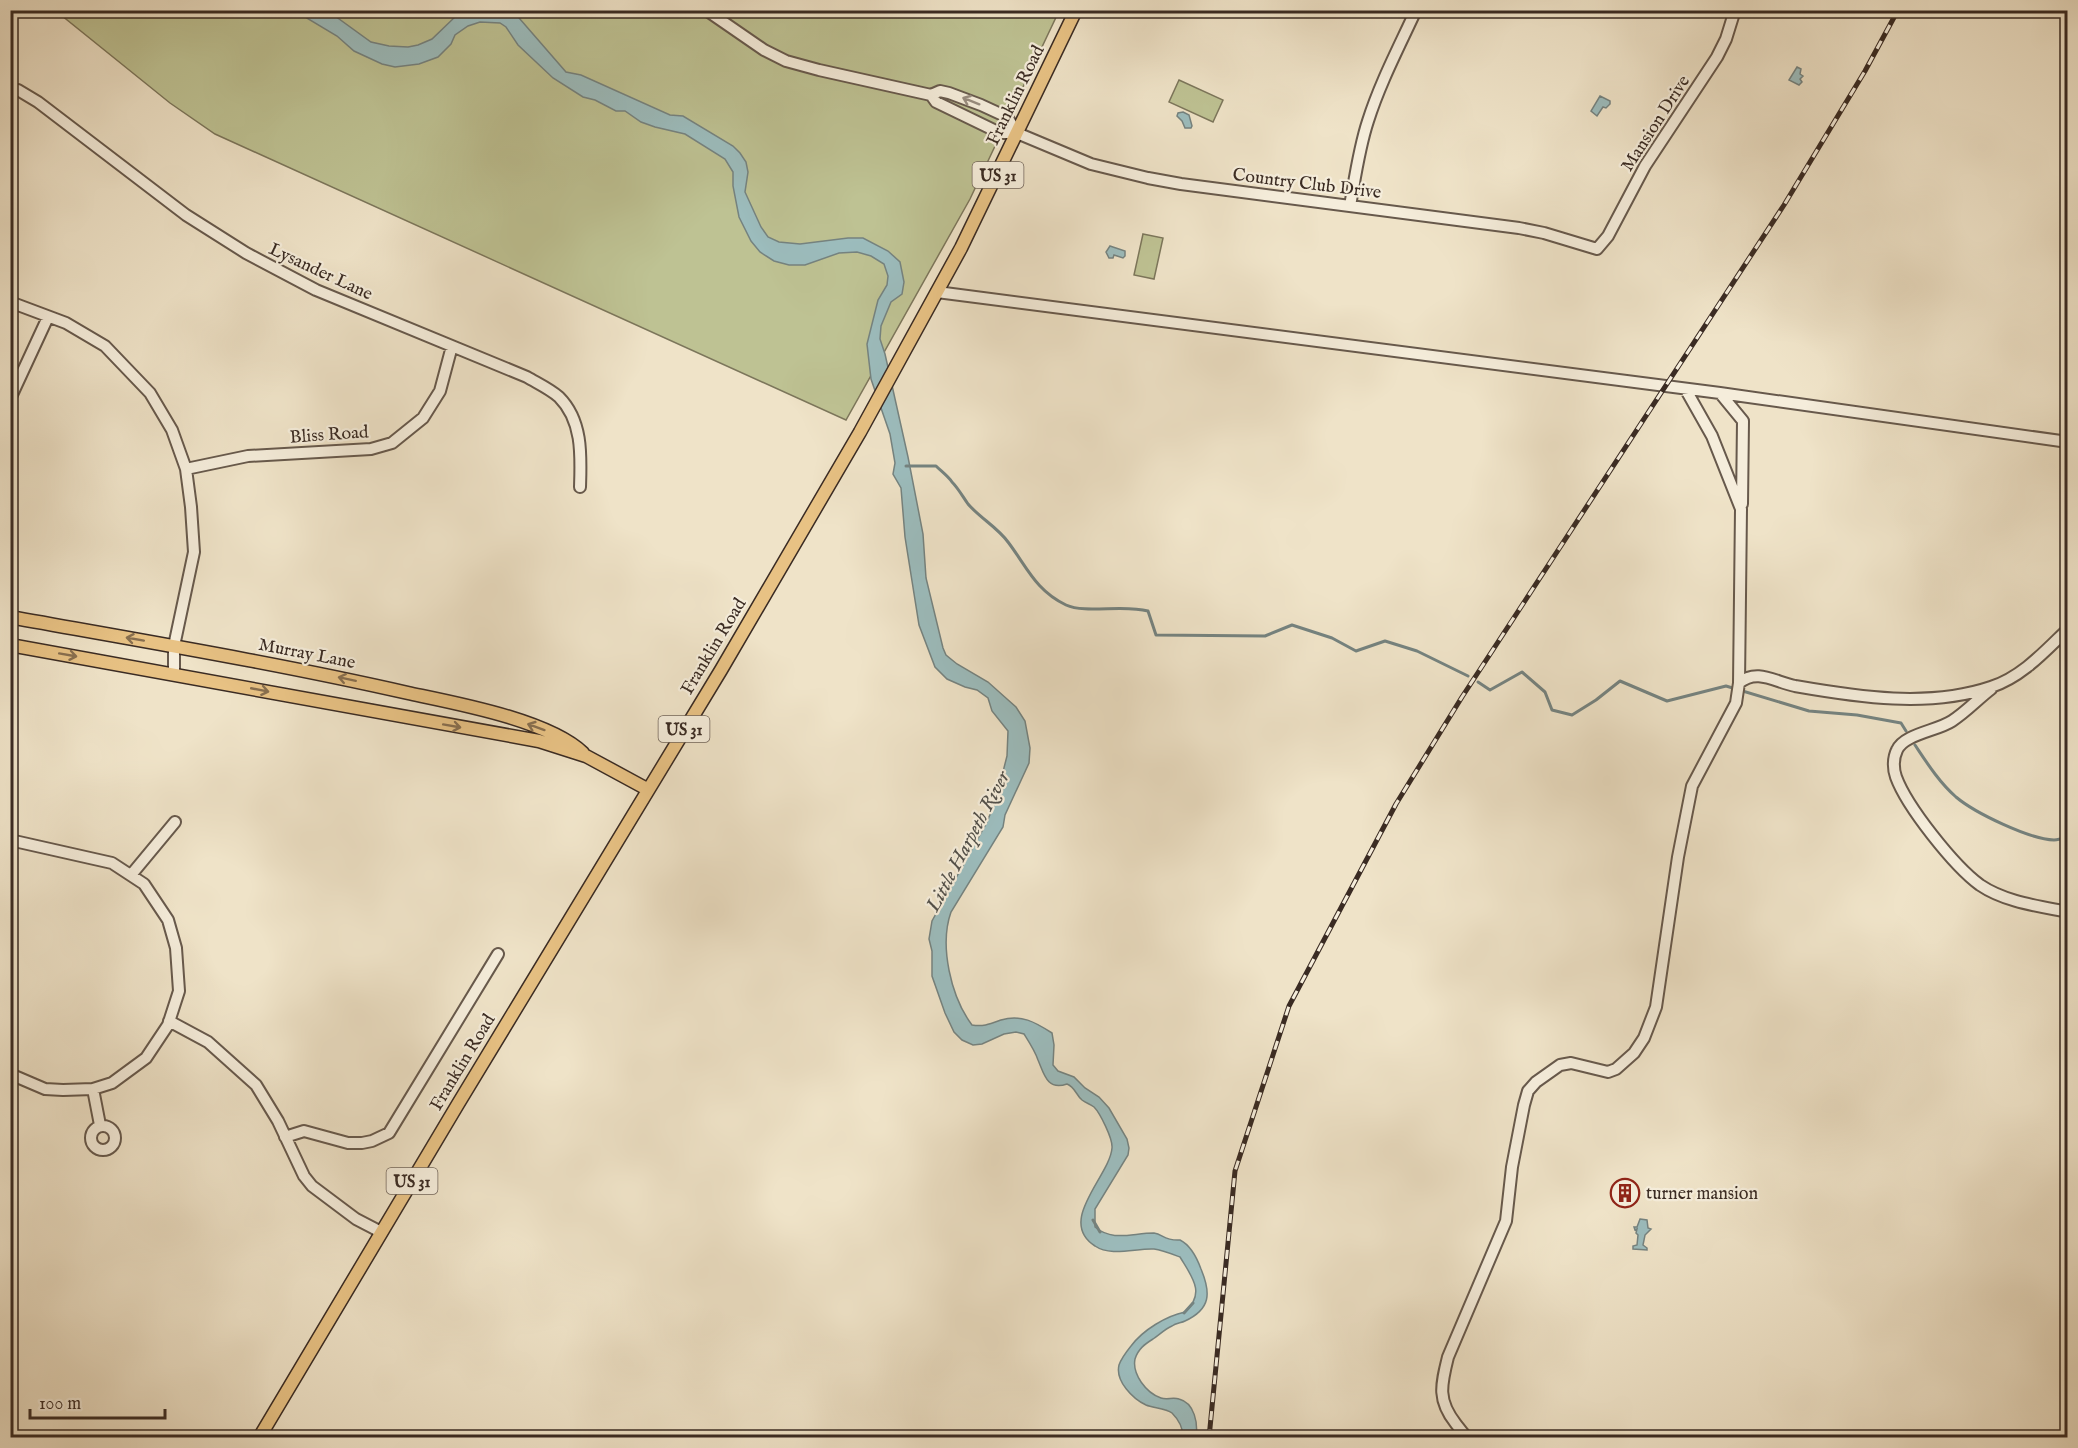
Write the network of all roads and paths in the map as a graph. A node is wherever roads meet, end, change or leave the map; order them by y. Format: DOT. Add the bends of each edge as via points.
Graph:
graph roads {
  1 [pos="706,10"];
  2 [pos="1076,10"];
  3 [pos="1416,10"];
  4 [pos="1735,10"];
  5 [pos="10,90"];
  6 [pos="931,95"];
  7 [pos="1017,133"];
  8 [pos="1350,206"];
  9 [pos="1597,249"];
  10 [pos="937,292"];
  11 [pos="10,302"];
  12 [pos="48,317"];
  13 [pos="452,346"];
  14 [pos="1686,390"];
  15 [pos="1720,393"];
  16 [pos="10,399"];
  17 [pos="2067,442"];
  18 [pos="186,469"];
  19 [pos="580,487"];
  20 [pos="1741,508"];
  21 [pos="10,617"];
  22 [pos="2067,629"];
  23 [pos="10,645"];
  24 [pos="174,646"];
  25 [pos="174,674"];
  26 [pos="1739,683"];
  27 [pos="1994,687"];
  28 [pos="586,756"];
  29 [pos="647,789"];
  30 [pos="175,822"];
  31 [pos="10,840"];
  32 [pos="131,875"];
  33 [pos="2067,912"];
  34 [pos="498,954"];
  35 [pos="169,1021"];
  36 [pos="10,1074"];
  37 [pos="93,1089"];
  38 [pos="100,1125"];
  39 [pos="285,1137"];
  40 [pos="381,1232"];
  41 [pos="259,1437"];
  42 [pos="1468,1437"];
  1 -- 6 [label="street, Country Club Drive" via="786,61"];
  2 -- 7 [label="main road, Franklin Road / US 31"];
  3 -- 8 [label="street" via="1368,120"];
  4 -- 9 [label="street, Mansion Drive" via="1717,57 1645,166 1608,236"];
  5 -- 13 [label="street, Lysander Lane" via="18,90 38,102 186,215 246,254 316,290"];
  6 -- 7 [label="street, Country Club Drive" via="936,102 1000,133"];
  7 -- 6 [label="street, Country Club Drive, one-way" via="1007,117 981,105 949,93"];
  7 -- 8 [label="street, Country Club Drive" via="1091,164 1148,178"];
  7 -- 10 [label="main road, Franklin Road / US 31"];
  8 -- 9 [label="street, Country Club Drive" via="1528,229"];
  10 -- 14 [label="street"];
  10 -- 29 [label="main road, Franklin Road / US 31" via="860,432"];
  11 -- 12 [label="street"];
  12 -- 16 [label="street"];
  12 -- 18 [label="street" via="105,346 150,393 172,430"];
  13 -- 18 [label="street, Bliss Road" via="440,391 423,418 392,443 371,449 248,456"];
  13 -- 19 [label="street, Lysander Lane" via="527,377 558,397 575,419 581,456"];
  14 -- 15 [label="street"];
  14 -- 20 [label="street" via="1712,436"];
  15 -- 17 [label="street"];
  15 -- 20 [label="street" via="1743,421"];
  18 -- 24 [label="street" via="194,552"];
  20 -- 26 [label="street"];
  24 -- 21 [label="main road, Murray Lane, one-way"];
  22 -- 27 [label="street" via="2025,669"];
  23 -- 25 [label="main road, Murray Lane, one-way"];
  24 -- 25 [label="street"];
  28 -- 24 [label="main road, Murray Lane, one-way" via="572,742 506,716 306,670"];
  25 -- 28 [label="main road, Murray Lane, one-way" via="538,741"];
  26 -- 27 [label="street" via="1747,676 1756,676 1858,696 1921,699"];
  26 -- 42 [label="street" via="1736,703 1692,786 1656,1007 1644,1038 1616,1069 1608,1072 1571,1063 1560,1065 1528,1091 1512,1167 1506,1221 1443,1375 1445,1410"];
  27 -- 33 [label="street" via="1952,721 1902,741 1893,763 1895,776 1929,831 1980,885 2009,899"];
  28 -- 29 [label="main road, Murray Lane"];
  29 -- 40 [label="main road, Franklin Road / US 31"];
  30 -- 32 [label="street"];
  31 -- 32 [label="street" via="112,863"];
  32 -- 35 [label="street" via="144,884 168,920 176,948 179,991"];
  34 -- 39 [label="street" via="389,1133 362,1143 304,1131"];
  35 -- 37 [label="street" via="146,1058 112,1083"];
  35 -- 39 [label="street" via="208,1042 256,1085"];
  36 -- 37 [label="street" via="45,1089"];
  37 -- 38 [label="street"];
  39 -- 40 [label="street" via="312,1186 356,1219"];
  40 -- 41 [label="main road, Franklin Road / US 31"];
}
